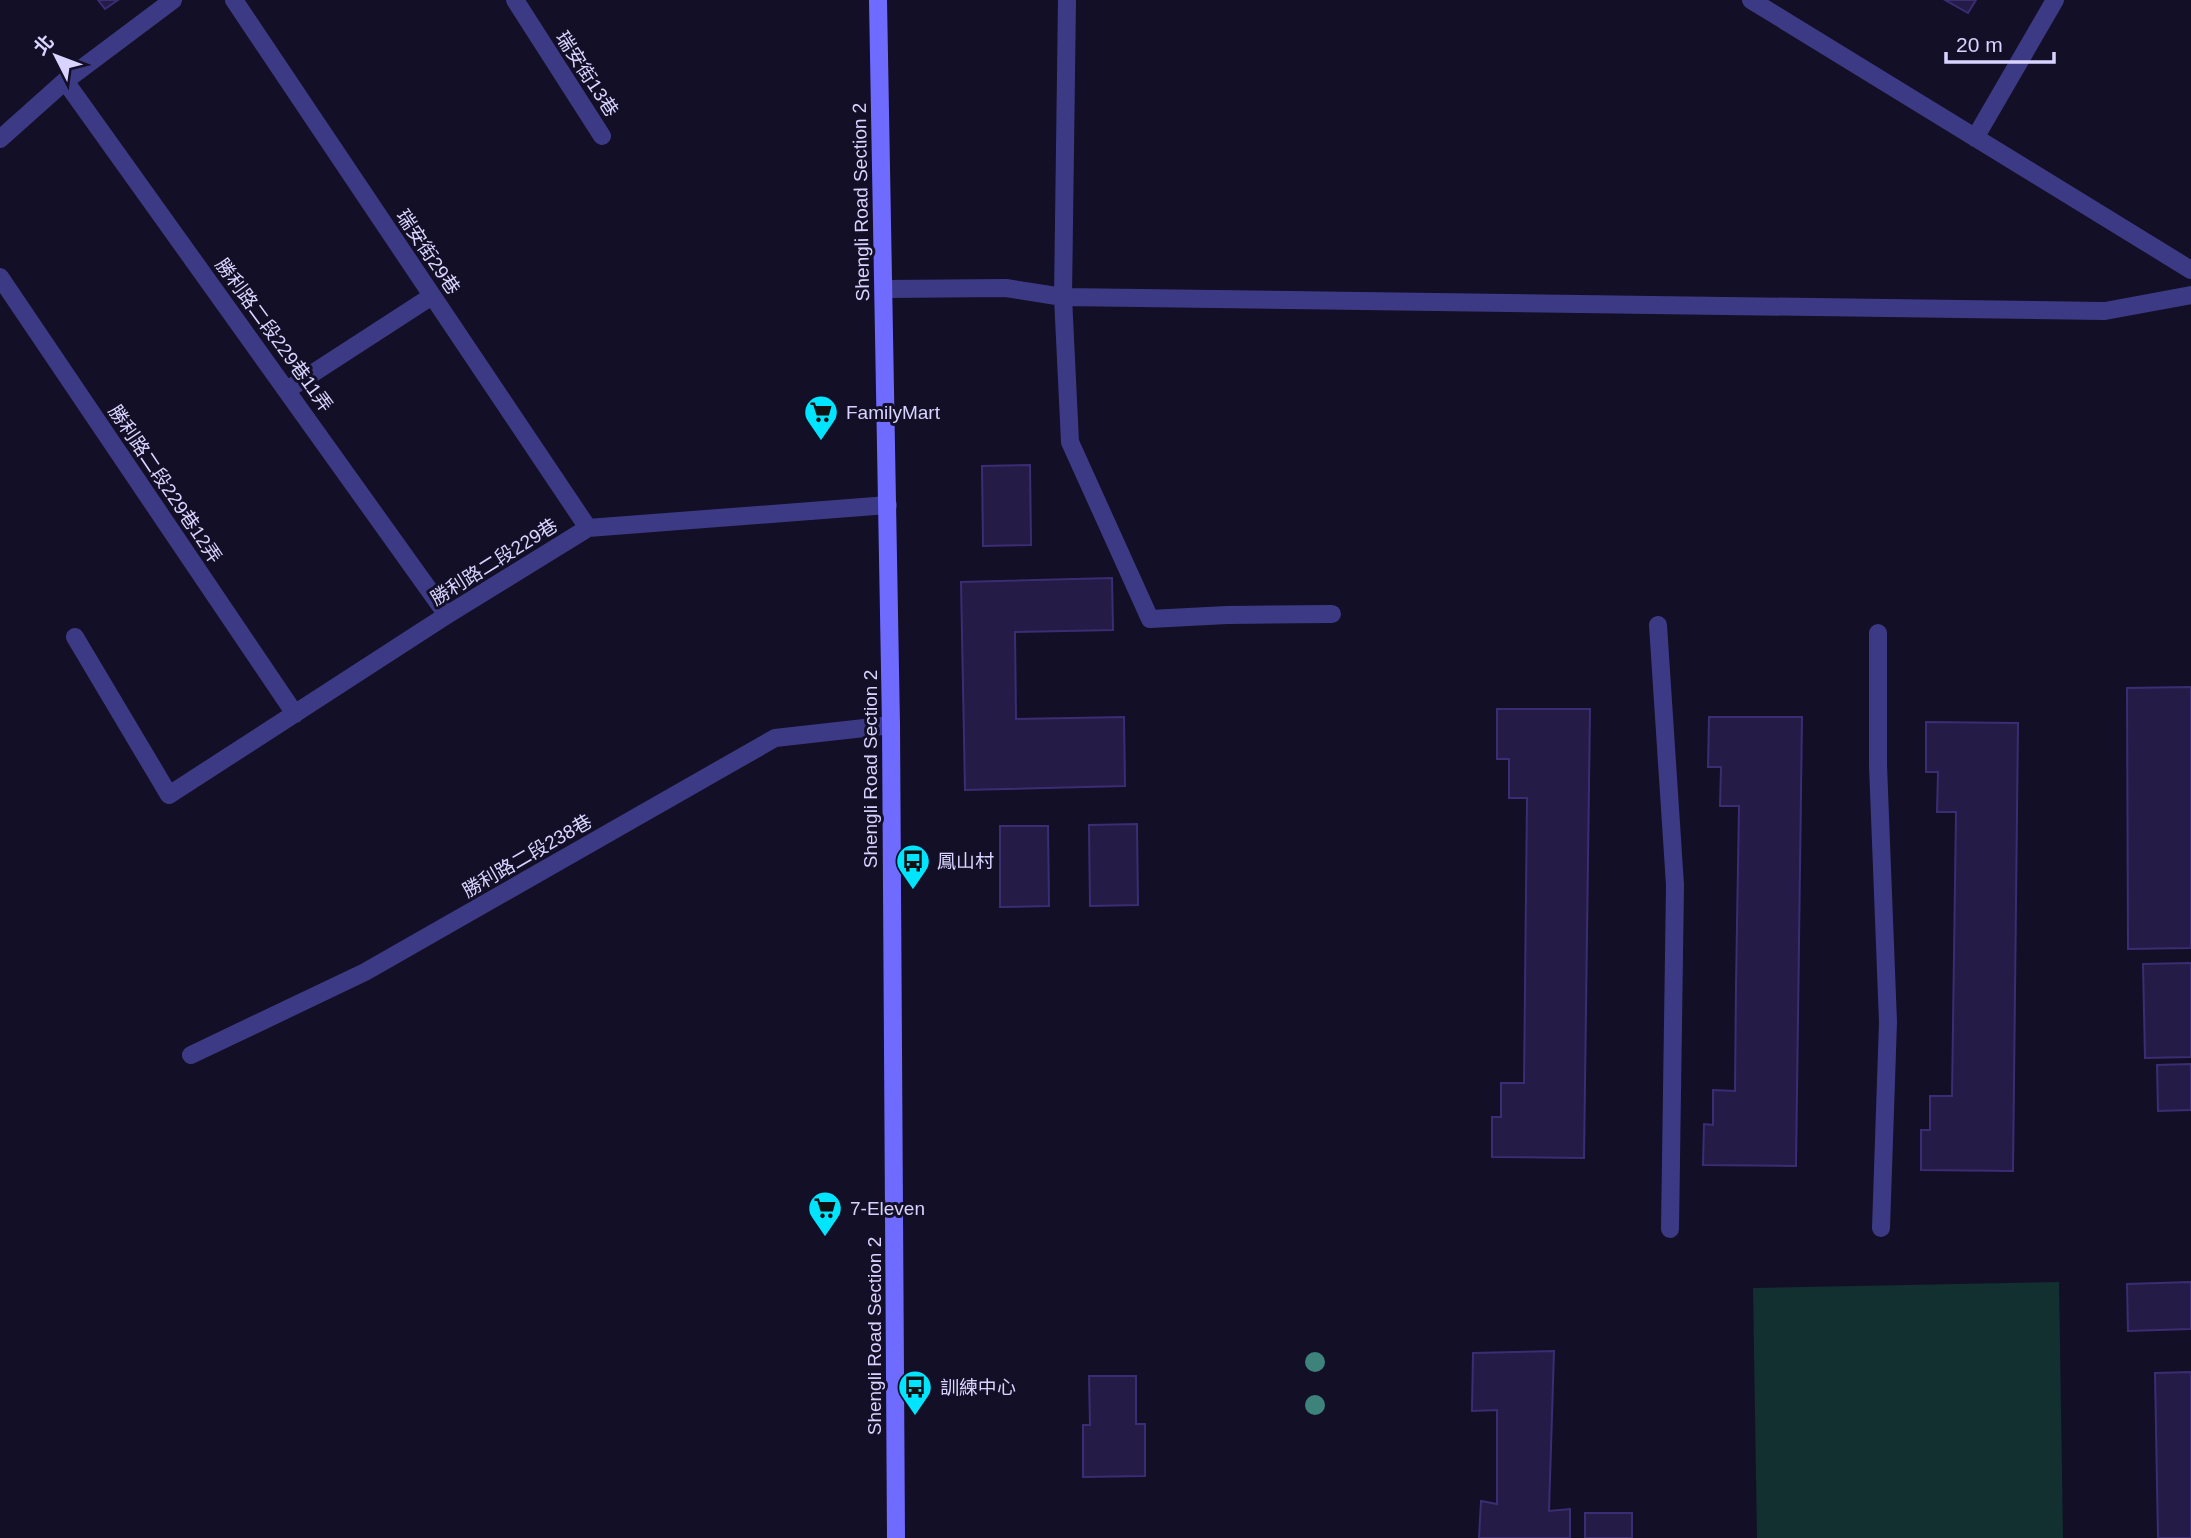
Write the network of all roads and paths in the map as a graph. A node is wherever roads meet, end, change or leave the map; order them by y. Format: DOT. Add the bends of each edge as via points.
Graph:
graph roads {
  1 [pos="173,0"];
  2 [pos="234,0"];
  3 [pos="515,0"];
  4 [pos="878,0"];
  5 [pos="1067,0"];
  6 [pos="1751,0"];
  7 [pos="2055,0"];
  8 [pos="65,81"];
  9 [pos="602,136"];
  10 [pos="1975,138"];
  11 [pos="0,139"];
  12 [pos="2191,270"];
  13 [pos="0,277"];
  14 [pos="884,289"];
  15 [pos="2191,295"];
  16 [pos="432,296"];
  17 [pos="1063,297"];
  18 [pos="287,390"];
  19 [pos="888,505"];
  20 [pos="588,528"];
  21 [pos="1332,614"];
  22 [pos="447,615"];
  23 [pos="1658,625"];
  24 [pos="1878,632"];
  25 [pos="75,637"];
  26 [pos="295,714"];
  27 [pos="891,725"];
  28 [pos="191,1055"];
  29 [pos="1670,1228"];
  30 [pos="1881,1228"];
  31 [pos="896,1538"];
  1 -- 8 [label="street"];
  2 -- 16 [label="street, 瑞安街29巷"];
  3 -- 9 [label="street, 瑞安街13巷"];
  4 -- 14 [label="main road, Shengli Road Section 2"];
  5 -- 17 [label="street"];
  6 -- 10 [label="street"];
  7 -- 10 [label="street"];
  8 -- 11 [label="street"];
  8 -- 18 [label="street, 勝利路二段229巷11弄"];
  10 -- 12 [label="street"];
  13 -- 26 [label="street, 勝利路二段229巷12弄"];
  14 -- 17 [label="street" via="1006,288"];
  14 -- 19 [label="main road, Shengli Road Section 2"];
  15 -- 17 [label="street" via="2105,311"];
  16 -- 18 [label="street"];
  16 -- 20 [label="street, 瑞安街29巷"];
  17 -- 21 [label="street" via="1070,442 1150,618"];
  18 -- 22 [label="street, 勝利路二段229巷11弄"];
  19 -- 20 [label="street, 勝利路二段229巷"];
  19 -- 27 [label="main road, Shengli Road Section 2"];
  20 -- 22 [label="street, 勝利路二段229巷"];
  22 -- 26 [label="street, 勝利路二段229巷"];
  23 -- 29 [label="street" via="1675,885"];
  24 -- 30 [label="street" via="1888,1021"];
  25 -- 26 [label="street, 勝利路二段229巷" via="169,796"];
  27 -- 28 [label="street, 勝利路二段238巷" via="775,738 365,972"];
  27 -- 31 [label="main road, Shengli Road Section 2"];
}
